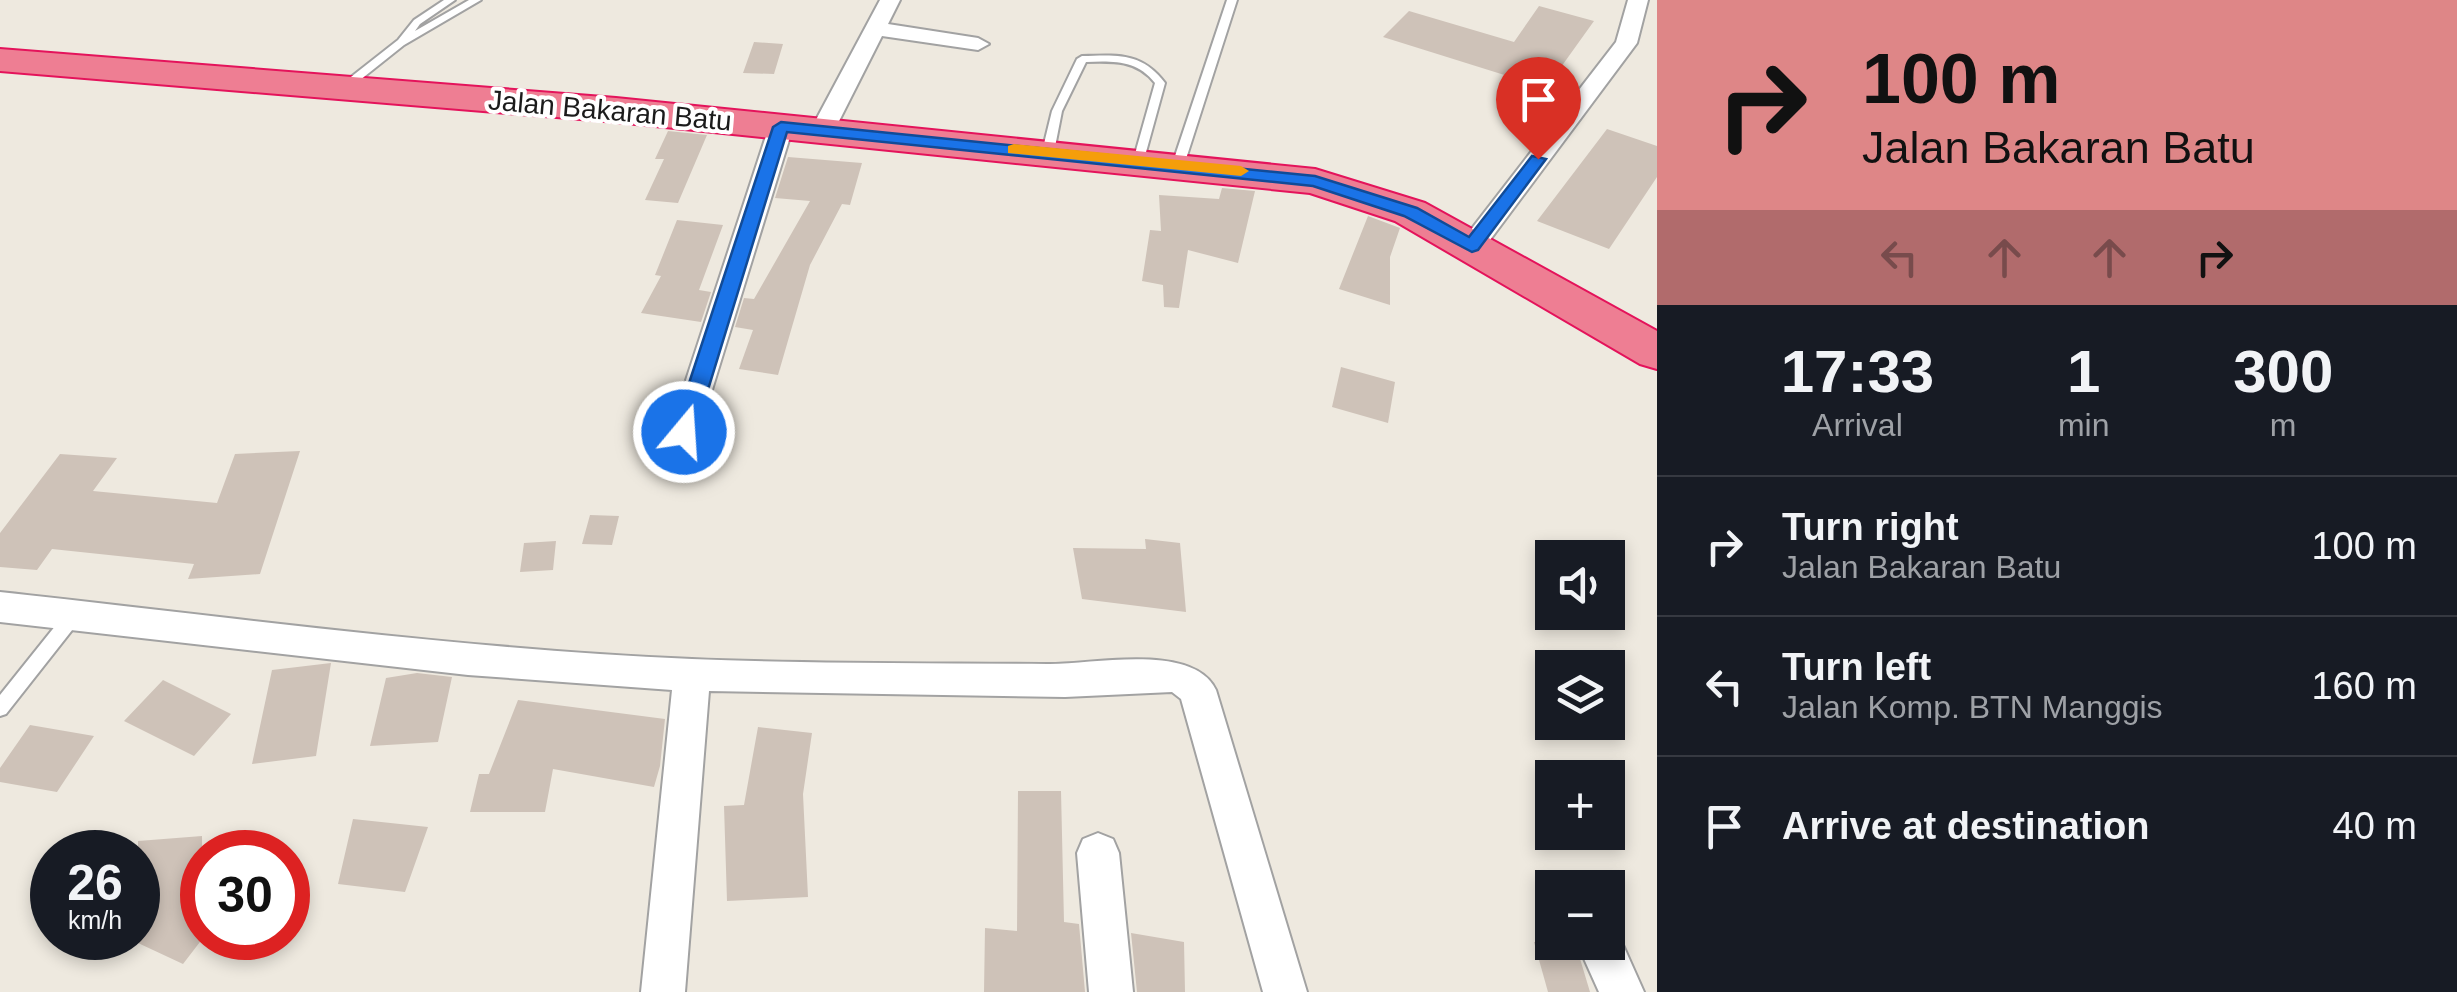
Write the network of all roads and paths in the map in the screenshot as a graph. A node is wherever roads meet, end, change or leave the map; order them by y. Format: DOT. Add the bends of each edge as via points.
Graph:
graph roads {
  1 [pos="450,0"];
  2 [pos="476,0"];
  3 [pos="890,0"];
  4 [pos="1232,0"];
  5 [pos="1638,0"];
  6 [pos="874,28"];
  7 [pos="401,44"];
  8 [pos="978,44"];
  9 [pos="0,60"];
  10 [pos="346,86"];
  11 [pos="781,127"];
  12 [pos="822,131"];
  13 [pos="1048,152"];
  14 [pos="1159,163"];
  15 [pos="1472,246"];
  16 [pos="1657,352"];
  17 [pos="684,432"];
  18 [pos="0,607"];
  19 [pos="74,615"];
  20 [pos="692,676"];
  21 [pos="0,708"];
  22 [pos="1098,853"];
  23 [pos="1607,960"];
  24 [pos="662,992"];
  25 [pos="1111,992"];
  26 [pos="1285,992"];
  27 [pos="1622,992"];
  1 -- 7 [label="lane" via="417,22"];
  2 -- 7 [label="lane"];
  3 -- 6 [label="street"];
  4 -- 14 [label="lane"];
  5 -- 15 [label="street" via="1626,44"];
  6 -- 8 [label="street"];
  6 -- 12 [label="street"];
  7 -- 10 [label="lane"];
  9 -- 10 [label="highway, Jalan Bakaran Batu"];
  10 -- 11 [label="highway, Jalan Bakaran Batu"];
  11 -- 12 [label="highway, Jalan Bakaran Batu"];
  11 -- 17 [label="street"];
  12 -- 13 [label="highway, Jalan Bakaran Batu"];
  13 -- 14 [label="highway, Jalan Bakaran Batu"];
  13 -- 14 [label="lane" via="1057,111 1082,59 1124,58 1150,66 1160,83"];
  14 -- 15 [label="highway, Jalan Bakaran Batu" via="1272,174 1356,191"];
  15 -- 16 [label="highway, Jalan Bakaran Batu"];
  18 -- 19 [label="street"];
  19 -- 20 [label="street" via="468,659"];
  19 -- 21 [label="lane"];
  20 -- 24 [label="street"];
  20 -- 26 [label="street" via="1187,681 1197,690"];
  22 -- 25 [label="street"];
  23 -- 27 [label="street"];
}
